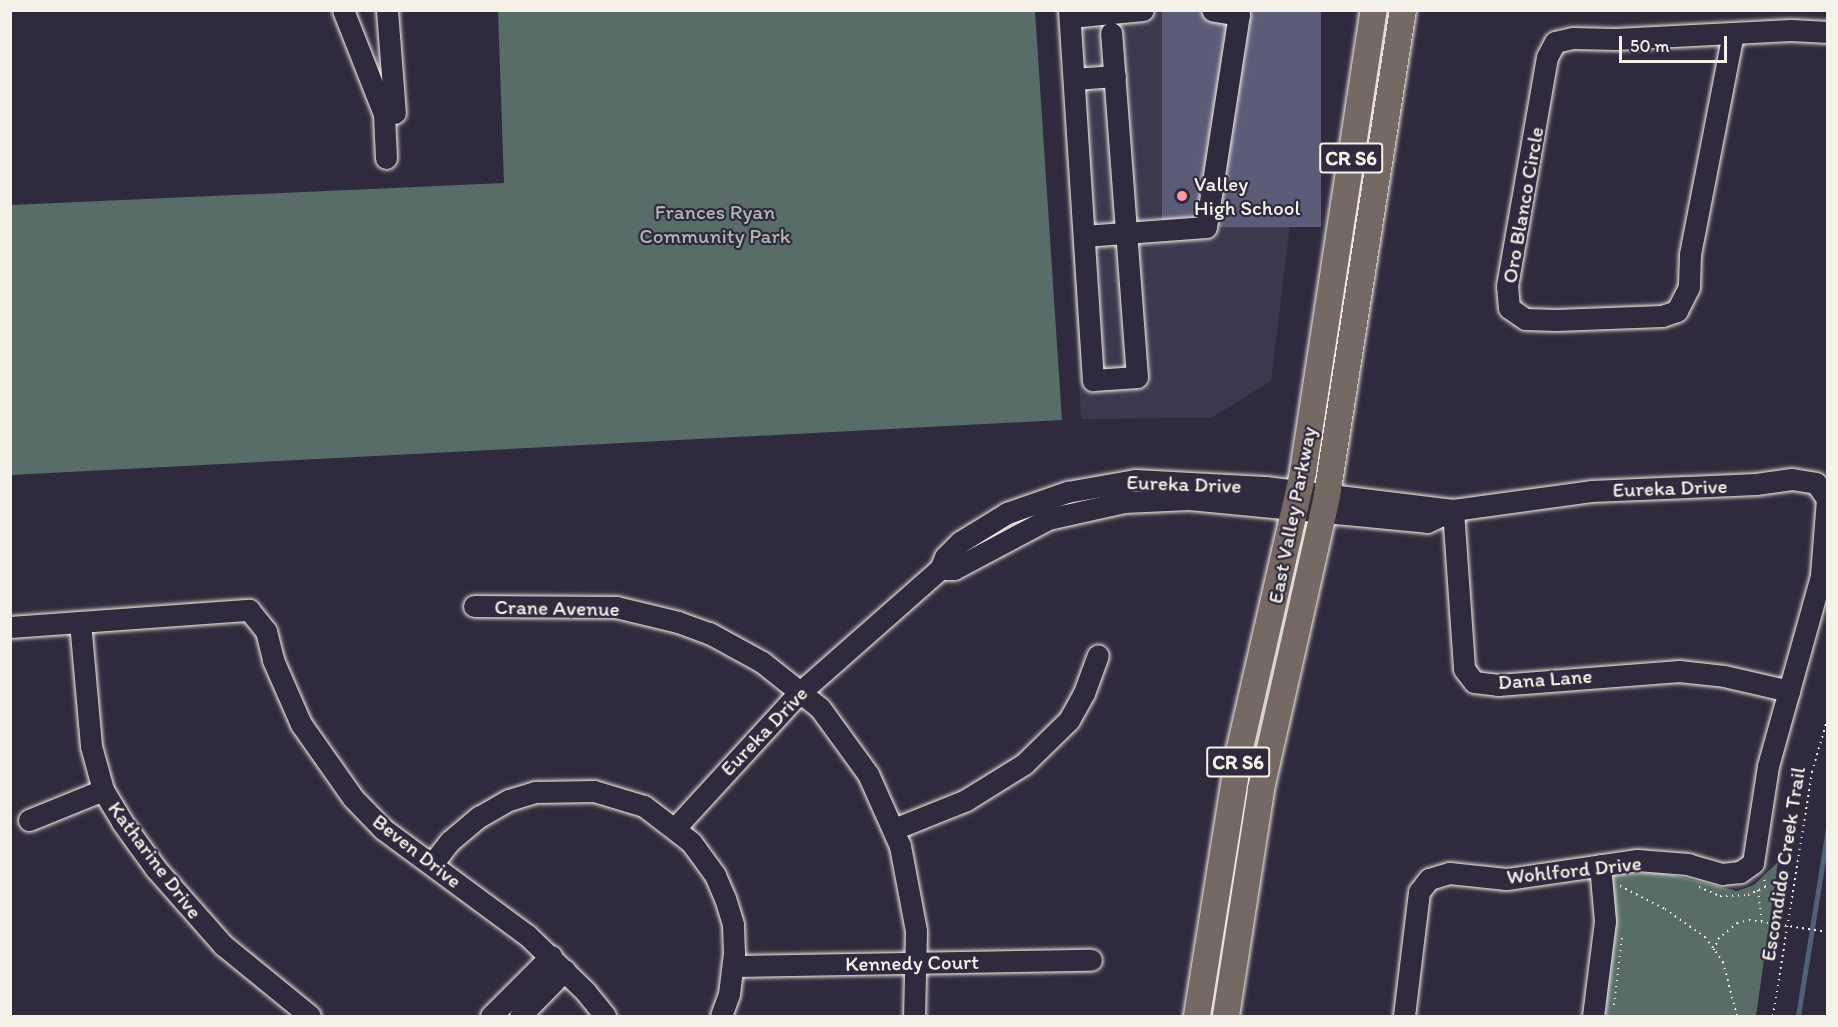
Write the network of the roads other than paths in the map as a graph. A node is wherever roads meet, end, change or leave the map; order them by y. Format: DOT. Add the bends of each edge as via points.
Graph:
graph roads {
  1 [pos="343,10"];
  2 [pos="387,10"];
  3 [pos="1143,10"];
  4 [pos="1212,10"];
  5 [pos="1374,10"];
  6 [pos="1403,10"];
  7 [pos="1069,14"];
  8 [pos="1827,32"];
  9 [pos="1112,33"];
  10 [pos="1734,33"];
  11 [pos="1115,76"];
  12 [pos="1074,79"];
  13 [pos="390,113"];
  14 [pos="386,158"];
  15 [pos="1126,232"];
  16 [pos="1084,236"];
  17 [pos="1816,483"];
  18 [pos="1297,501"];
  19 [pos="1325,505"];
  20 [pos="1453,510"];
  21 [pos="474,606"];
  22 [pos="80,622"];
  23 [pos="10,627"];
  24 [pos="1098,655"];
  25 [pos="801,691"];
  26 [pos="1789,691"];
  27 [pos="103,790"];
  28 [pos="29,820"];
  29 [pos="676,827"];
  30 [pos="894,829"];
  31 [pos="432,864"];
  32 [pos="1600,865"];
  33 [pos="1091,960"];
  34 [pos="558,963"];
  35 [pos="917,963"];
  36 [pos="734,966"];
  37 [pos="309,1017"];
  38 [pos="491,1017"];
  39 [pos="520,1017"];
  40 [pos="605,1017"];
  41 [pos="721,1017"];
  42 [pos="914,1017"];
  43 [pos="1197,1017"];
  44 [pos="1226,1017"];
  45 [pos="1404,1017"];
  46 [pos="1593,1017"];
  1 -- 13 [label="street"];
  2 -- 13 [label="street"];
  3 -- 7 [label="street"];
  4 -- 15 [label="street" via="1239,15 1206,227"];
  5 -- 18 [label="main road, East Valley Parkway / CR S6"];
  6 -- 19 [label="main road, East Valley Parkway / CR S6"];
  7 -- 12 [label="street"];
  8 -- 10 [label="street, Oro Blanco Circle"];
  9 -- 11 [label="street"];
  10 -- 10 [label="street, Oro Blanco Circle" via="1573,38 1555,42 1547,57 1507,286 1509,308 1526,319 1556,320 1662,316 1677,311 1689,287 1690,255"];
  11 -- 12 [label="street"];
  11 -- 15 [label="street"];
  12 -- 16 [label="street"];
  13 -- 14 [label="street"];
  15 -- 16 [label="street"];
  15 -- 16 [label="street" via="1137,377 1093,380"];
  17 -- 20 [label="street, Eureka Drive" via="1792,479 1590,491"];
  17 -- 26 [label="street, Wohlford Drive" via="1827,499 1821,576"];
  18 -- 19 [label="street, Eureka Drive"];
  18 -- 25 [label="street, Eureka Drive" via="1188,499 1102,505 1048,519 954,569 940,569"];
  18 -- 43 [label="main road, East Valley Parkway / CR S6" via="1240,748"];
  19 -- 20 [label="street, Eureka Drive" via="1427,522"];
  19 -- 44 [label="main road, East Valley Parkway / CR S6" via="1261,789"];
  20 -- 26 [label="street, Dana Lane" via="1464,669 1474,681 1498,685 1679,671 1724,676"];
  21 -- 25 [label="street, Crane Avenue" via="574,605 647,613 709,633 762,662"];
  22 -- 23 [label="street, Beven Drive"];
  22 -- 27 [label="street, Katharine Drive" via="90,746"];
  22 -- 31 [label="street, Beven Drive" via="249,610 266,631 284,688 325,763 383,829"];
  24 -- 30 [label="street" via="1069,720 1024,764 966,800"];
  25 -- 29 [label="street, Eureka Drive"];
  25 -- 30 [label="street, Crane Avenue" via="841,733"];
  26 -- 32 [label="street, Wohlford Drive" via="1768,766 1753,863 1740,872 1722,874 1688,864 1637,860"];
  27 -- 28 [label="street"];
  27 -- 37 [label="street, Katharine Drive" via="129,831 192,911 223,945"];
  29 -- 31 [label="street" via="621,796 573,789 537,792 509,800 479,817 450,841"];
  29 -- 36 [label="street" via="704,857 725,898 733,925"];
  30 -- 35 [label="street, Crane Avenue" via="913,901"];
  31 -- 34 [label="street, Beven Drive"];
  32 -- 45 [label="street, Wohlford Drive" via="1506,879 1449,873 1429,879 1419,892"];
  32 -- 46 [label="street" via="1605,921"];
  33 -- 35 [label="street, Kennedy Court"];
  34 -- 38 [label="street"];
  34 -- 39 [label="street"];
  34 -- 40 [label="street, Beven Drive"];
  35 -- 36 [label="street, Kennedy Court"];
  35 -- 42 [label="street, Crane Avenue"];
  36 -- 41 [label="street"];
}
